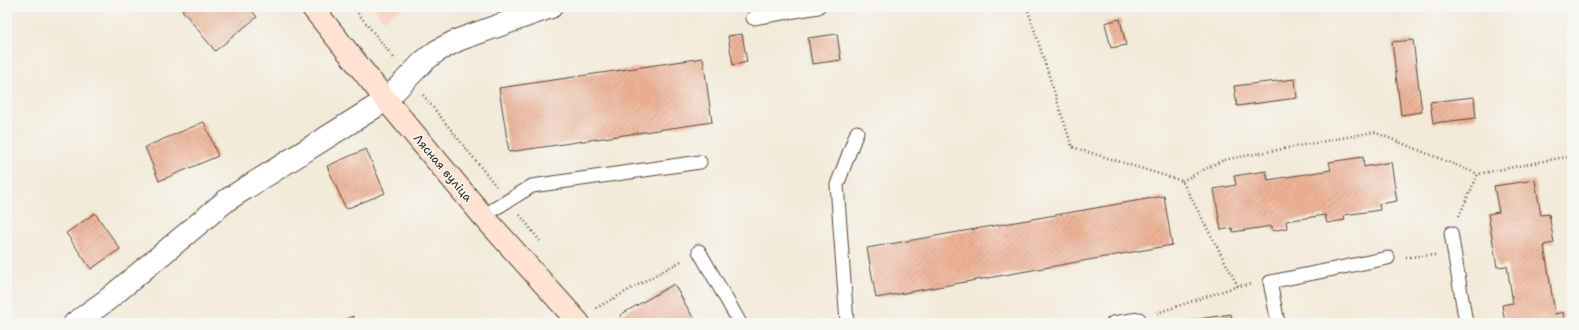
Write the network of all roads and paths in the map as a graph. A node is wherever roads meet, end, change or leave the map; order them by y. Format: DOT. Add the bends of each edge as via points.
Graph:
graph roads {
  1 [pos="312,7"];
  2 [pos="353,7"];
  3 [pos="551,7"];
  4 [pos="818,7"];
  5 [pos="1027,7"];
  6 [pos="753,18"];
  7 [pos="409,77"];
  8 [pos="386,100"];
  9 [pos="857,132"];
  10 [pos="1572,157"];
  11 [pos="700,162"];
  12 [pos="1478,174"];
  13 [pos="1182,182"];
  14 [pos="509,201"];
  15 [pos="483,216"];
  16 [pos="1451,232"];
  17 [pos="542,243"];
  18 [pos="699,251"];
  19 [pos="1455,253"];
  20 [pos="1388,258"];
  21 [pos="1270,282"];
  22 [pos="1238,286"];
  23 [pos="1140,321"];
  24 [pos="579,322"];
  25 [pos="75,323"];
  26 [pos="740,323"];
  27 [pos="847,323"];
  28 [pos="1113,323"];
  29 [pos="1278,323"];
  30 [pos="1466,323"];
  1 -- 8 [label="main road, Лясная вуліца"];
  2 -- 7 [label="path"];
  3 -- 7 [label="street" via="458,40 437,51"];
  4 -- 6 [label="lane"];
  5 -- 13 [label="path" via="1072,147"];
  7 -- 8 [label="street"];
  7 -- 14 [label="path"];
  8 -- 15 [label="main road, Лясная вуліца"];
  8 -- 25 [label="street" via="227,200 107,300"];
  9 -- 27 [label="lane" via="836,185"];
  10 -- 12 [label="path"];
  11 -- 14 [label="lane" via="532,186"];
  12 -- 13 [label="path" via="1374,132 1223,160"];
  12 -- 16 [label="path"];
  13 -- 22 [label="path"];
  14 -- 15 [label="lane"];
  14 -- 17 [label="path"];
  15 -- 24 [label="main road, Лясная вуліца"];
  16 -- 19 [label="lane"];
  18 -- 24 [label="path" via="594,310"];
  18 -- 26 [label="lane"];
  19 -- 20 [label="path"];
  19 -- 30 [label="lane"];
  20 -- 21 [label="lane"];
  21 -- 22 [label="path"];
  21 -- 29 [label="lane"];
  22 -- 23 [label="path"];
  23 -- 28 [label="lane"];
}
